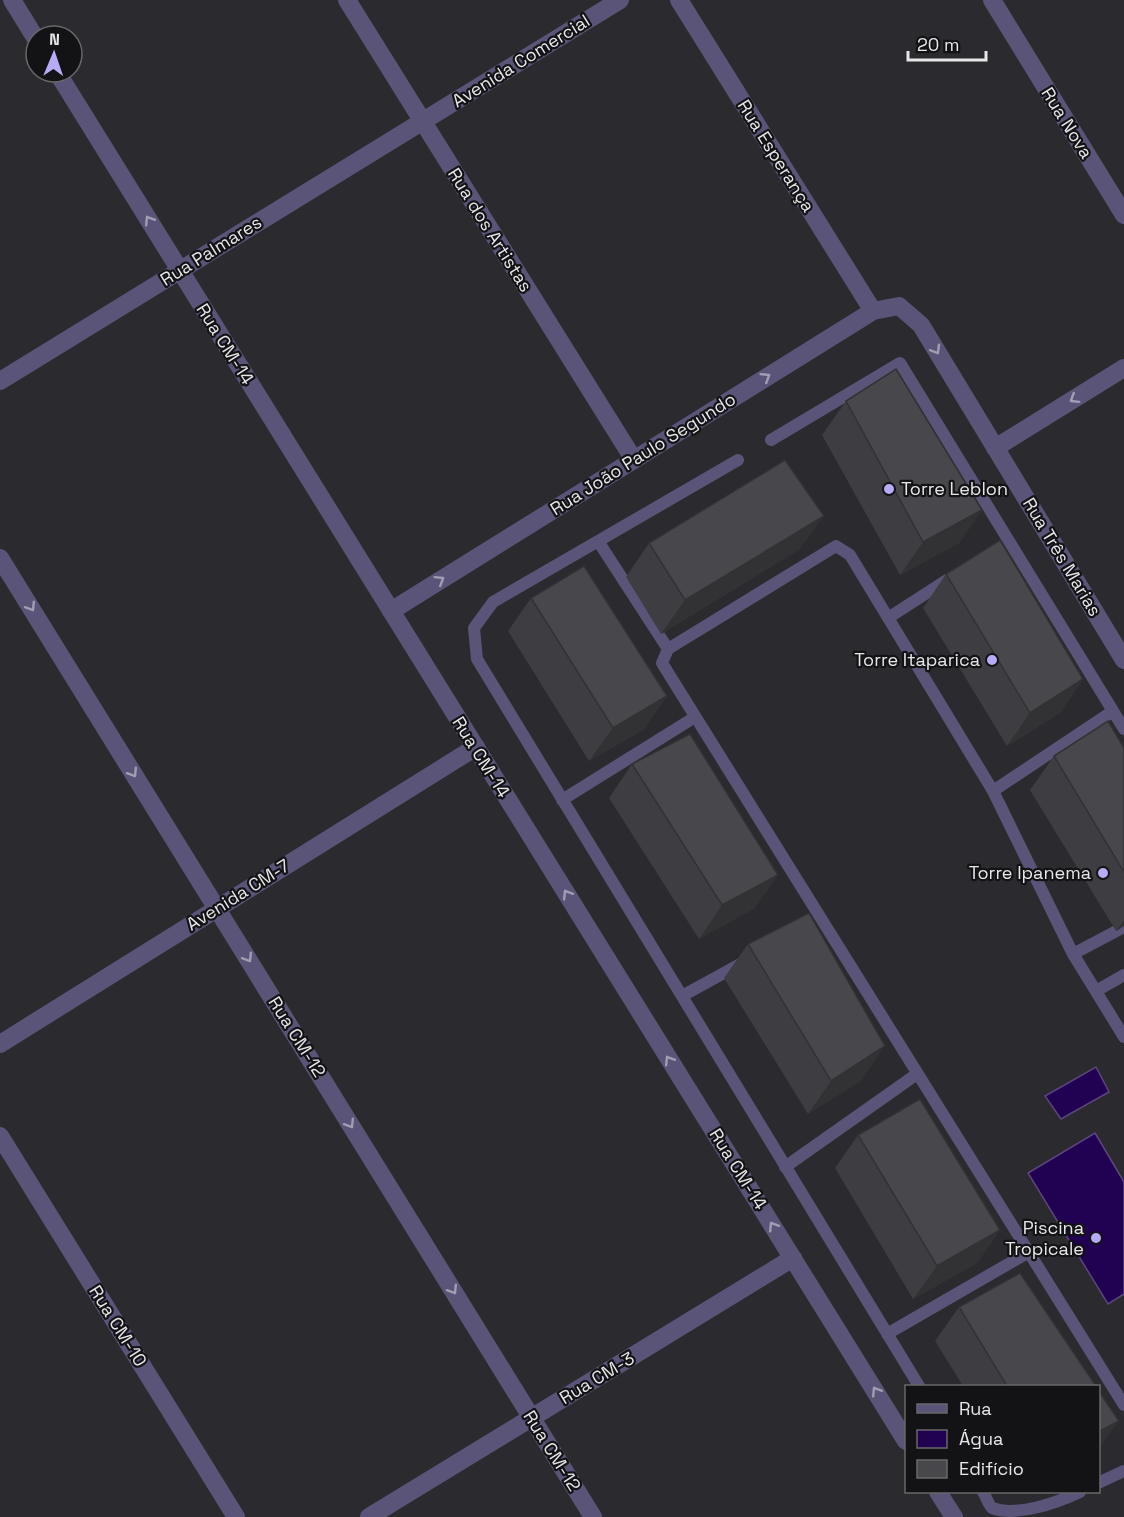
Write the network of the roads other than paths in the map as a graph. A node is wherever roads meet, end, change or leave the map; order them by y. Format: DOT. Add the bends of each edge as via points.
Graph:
graph roads {
  1 [pos="12,0"];
  2 [pos="347,0"];
  3 [pos="620,0"];
  4 [pos="679,0"];
  5 [pos="992,0"];
  6 [pos="27,24"];
  7 [pos="64,84"];
  8 [pos="422,121"];
  9 [pos="1124,214"];
  10 [pos="180,270"];
  11 [pos="899,306"];
  12 [pos="873,311"];
  13 [pos="1124,368"];
  14 [pos="0,381"];
  15 [pos="771,440"];
  16 [pos="995,448"];
  17 [pos="634,460"];
  18 [pos="738,460"];
  19 [pos="598,541"];
  20 [pos="0,558"];
  21 [pos="959,573"];
  22 [pos="391,611"];
  23 [pos="888,618"];
  24 [pos="668,649"];
  25 [pos="1124,660"];
  26 [pos="1113,711"];
  27 [pos="696,717"];
  28 [pos="1124,729"];
  29 [pos="476,747"];
  30 [pos="993,791"];
  31 [pos="562,800"];
  32 [pos="217,908"];
  33 [pos="1124,927"];
  34 [pos="1073,954"];
  35 [pos="751,958"];
  36 [pos="1124,975"];
  37 [pos="1096,991"];
  38 [pos="682,996"];
  39 [pos="1124,1037"];
  40 [pos="0,1044"];
  41 [pos="917,1074"];
  42 [pos="0,1136"];
  43 [pos="785,1167"];
  44 [pos="1029,1252"];
  45 [pos="793,1258"];
  46 [pos="887,1334"];
  47 [pos="918,1385"];
  48 [pos="1124,1405"];
  49 [pos="532,1418"];
  50 [pos="905,1439"];
  51 [pos="1124,1471"];
  52 [pos="1100,1482"];
  53 [pos="939,1493"];
  54 [pos="984,1493"];
  55 [pos="1076,1493"];
  56 [pos="236,1517"];
  57 [pos="369,1517"];
  58 [pos="593,1517"];
  59 [pos="954,1517"];
  1 -- 6 [label="street"];
  2 -- 8 [label="street, Rua dos Artistas"];
  3 -- 8 [label="street, Avenida Comercial"];
  4 -- 12 [label="street, Rua Esperança"];
  5 -- 9 [label="street, Rua Nova"];
  10 -- 7 [label="street, Rua CM-14, one-way"];
  8 -- 10 [label="street, Rua Palmares"];
  8 -- 17 [label="street, Rua dos Artistas"];
  10 -- 14 [label="street, Rua Palmares"];
  10 -- 22 [label="street, Rua CM-14"];
  11 -- 12 [label="street, Rua João Paulo Segundo"];
  11 -- 16 [label="street, Rua Três Marias, one-way" via="921,325"];
  17 -- 12 [label="street, Rua João Paulo Segundo, one-way"];
  13 -- 16 [label="street, one-way"];
  15 -- 26 [label="lane" via="900,363 1004,544"];
  16 -- 25 [label="street, Rua Três Marias"];
  22 -- 17 [label="street, Rua João Paulo Segundo, one-way"];
  18 -- 19 [label="lane"];
  19 -- 24 [label="lane"];
  19 -- 31 [label="lane" via="493,602 474,628 477,659"];
  20 -- 32 [label="street, Rua CM-12, one-way"];
  21 -- 23 [label="lane"];
  22 -- 29 [label="street, Rua CM-14"];
  23 -- 24 [label="lane" via="850,555 836,546"];
  23 -- 30 [label="lane"];
  24 -- 27 [label="lane" via="662,663"];
  26 -- 28 [label="lane"];
  26 -- 30 [label="lane"];
  27 -- 31 [label="lane"];
  27 -- 41 [label="lane" via="815,923"];
  29 -- 32 [label="street, Avenida CM-7"];
  45 -- 29 [label="street, Rua CM-14, one-way"];
  30 -- 34 [label="lane"];
  31 -- 38 [label="lane"];
  32 -- 40 [label="street, Avenida CM-7"];
  32 -- 49 [label="street, Rua CM-12, one-way"];
  33 -- 34 [label="lane"];
  34 -- 37 [label="lane"];
  35 -- 38 [label="lane"];
  36 -- 37 [label="lane"];
  37 -- 39 [label="lane"];
  38 -- 43 [label="lane"];
  41 -- 43 [label="lane"];
  41 -- 44 [label="lane"];
  42 -- 56 [label="street, Rua CM-10"];
  43 -- 46 [label="lane"];
  44 -- 46 [label="lane"];
  44 -- 48 [label="lane"];
  45 -- 49 [label="street, Rua CM-3"];
  50 -- 45 [label="street, Rua CM-14, one-way"];
  46 -- 47 [label="lane"];
  49 -- 57 [label="street, Rua CM-3"];
  49 -- 58 [label="street, Rua CM-12"];
  51 -- 52 [label="lane"];
  53 -- 59 [label="street"];
  54 -- 55 [label="lane" via="993,1509 1014,1517 1028,1516"];
}
